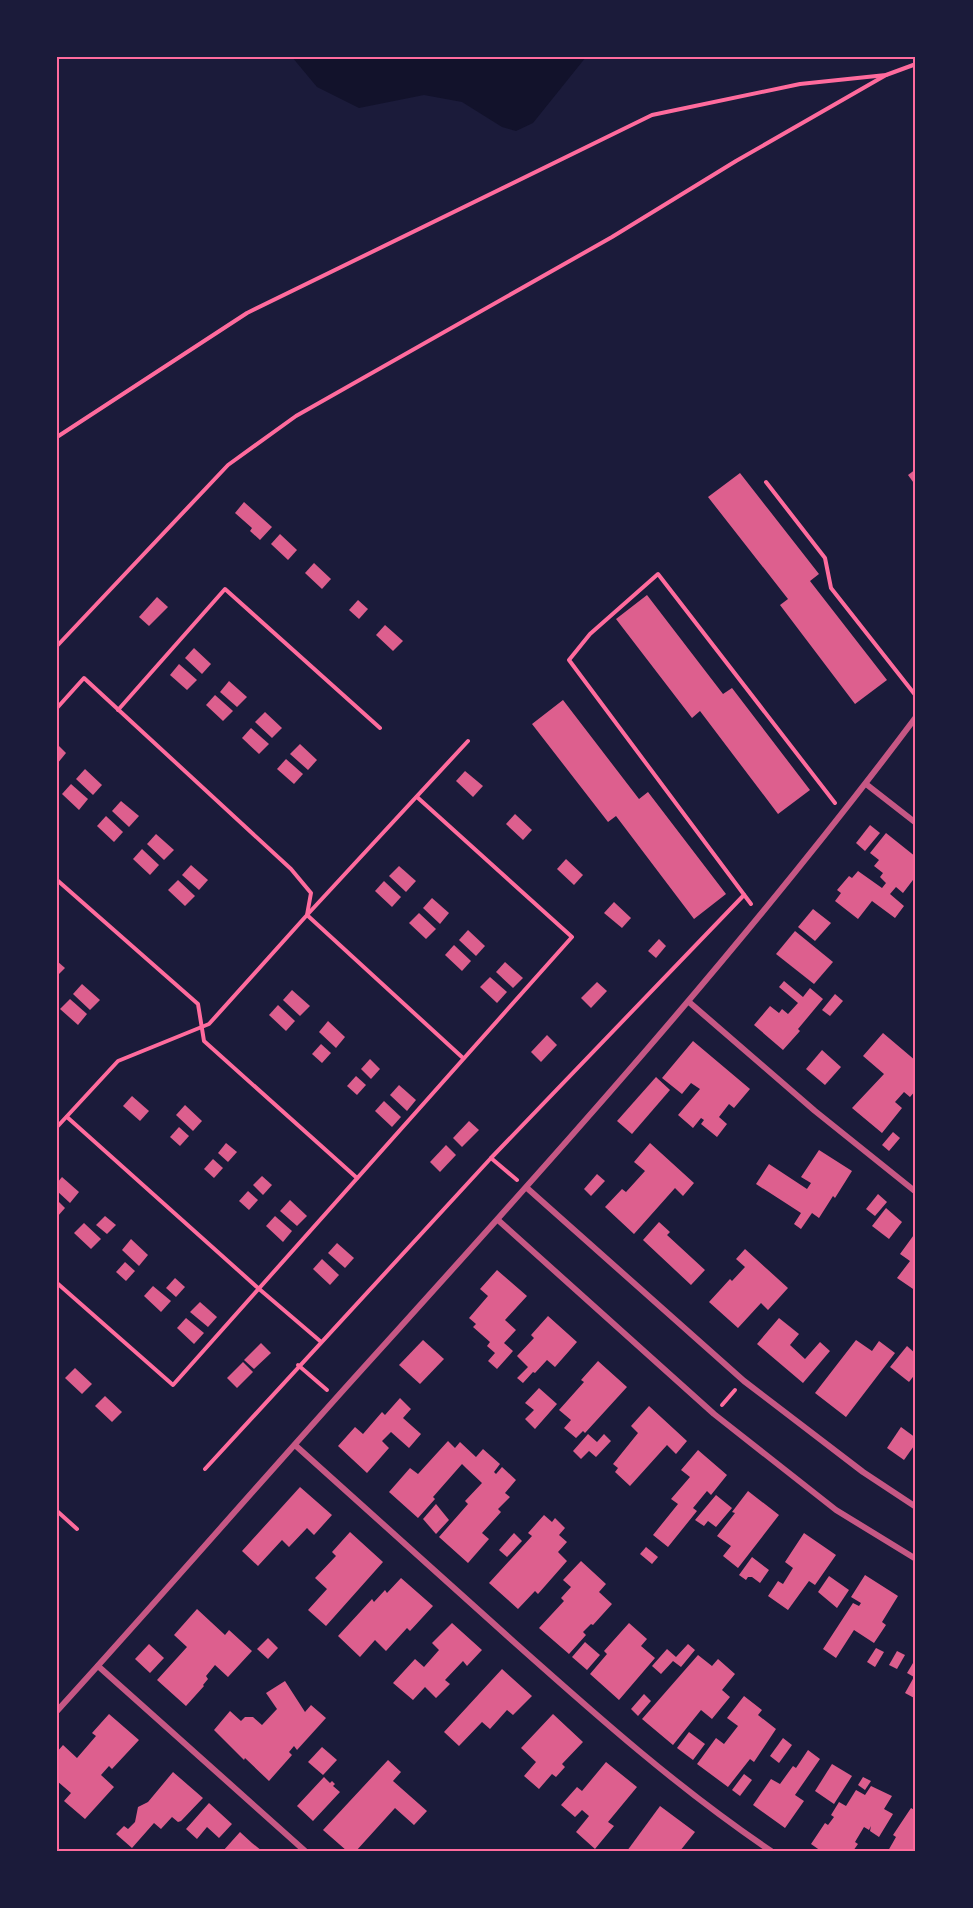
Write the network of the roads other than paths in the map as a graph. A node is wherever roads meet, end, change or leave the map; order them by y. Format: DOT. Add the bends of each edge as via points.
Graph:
graph roads {
  1 [pos="916,717"];
  2 [pos="866,784"];
  3 [pos="916,823"];
  4 [pos="689,1002"];
  5 [pos="527,1188"];
  6 [pos="916,1192"];
  7 [pos="498,1220"];
  8 [pos="295,1445"];
  9 [pos="916,1507"];
  10 [pos="916,1559"];
  11 [pos="98,1666"];
  12 [pos="57,1711"];
  13 [pos="304,1851"];
  14 [pos="771,1851"];
  1 -- 2 [label="street"];
  2 -- 3 [label="street"];
  2 -- 4 [label="street"];
  4 -- 5 [label="street"];
  4 -- 6 [label="street"];
  5 -- 7 [label="street"];
  5 -- 9 [label="street" via="744,1381 863,1472"];
  7 -- 8 [label="street"];
  7 -- 10 [label="street" via="714,1414 837,1509"];
  8 -- 11 [label="street"];
  8 -- 14 [label="street" via="589,1710 705,1806"];
  11 -- 12 [label="street"];
  11 -- 13 [label="street"];
}
